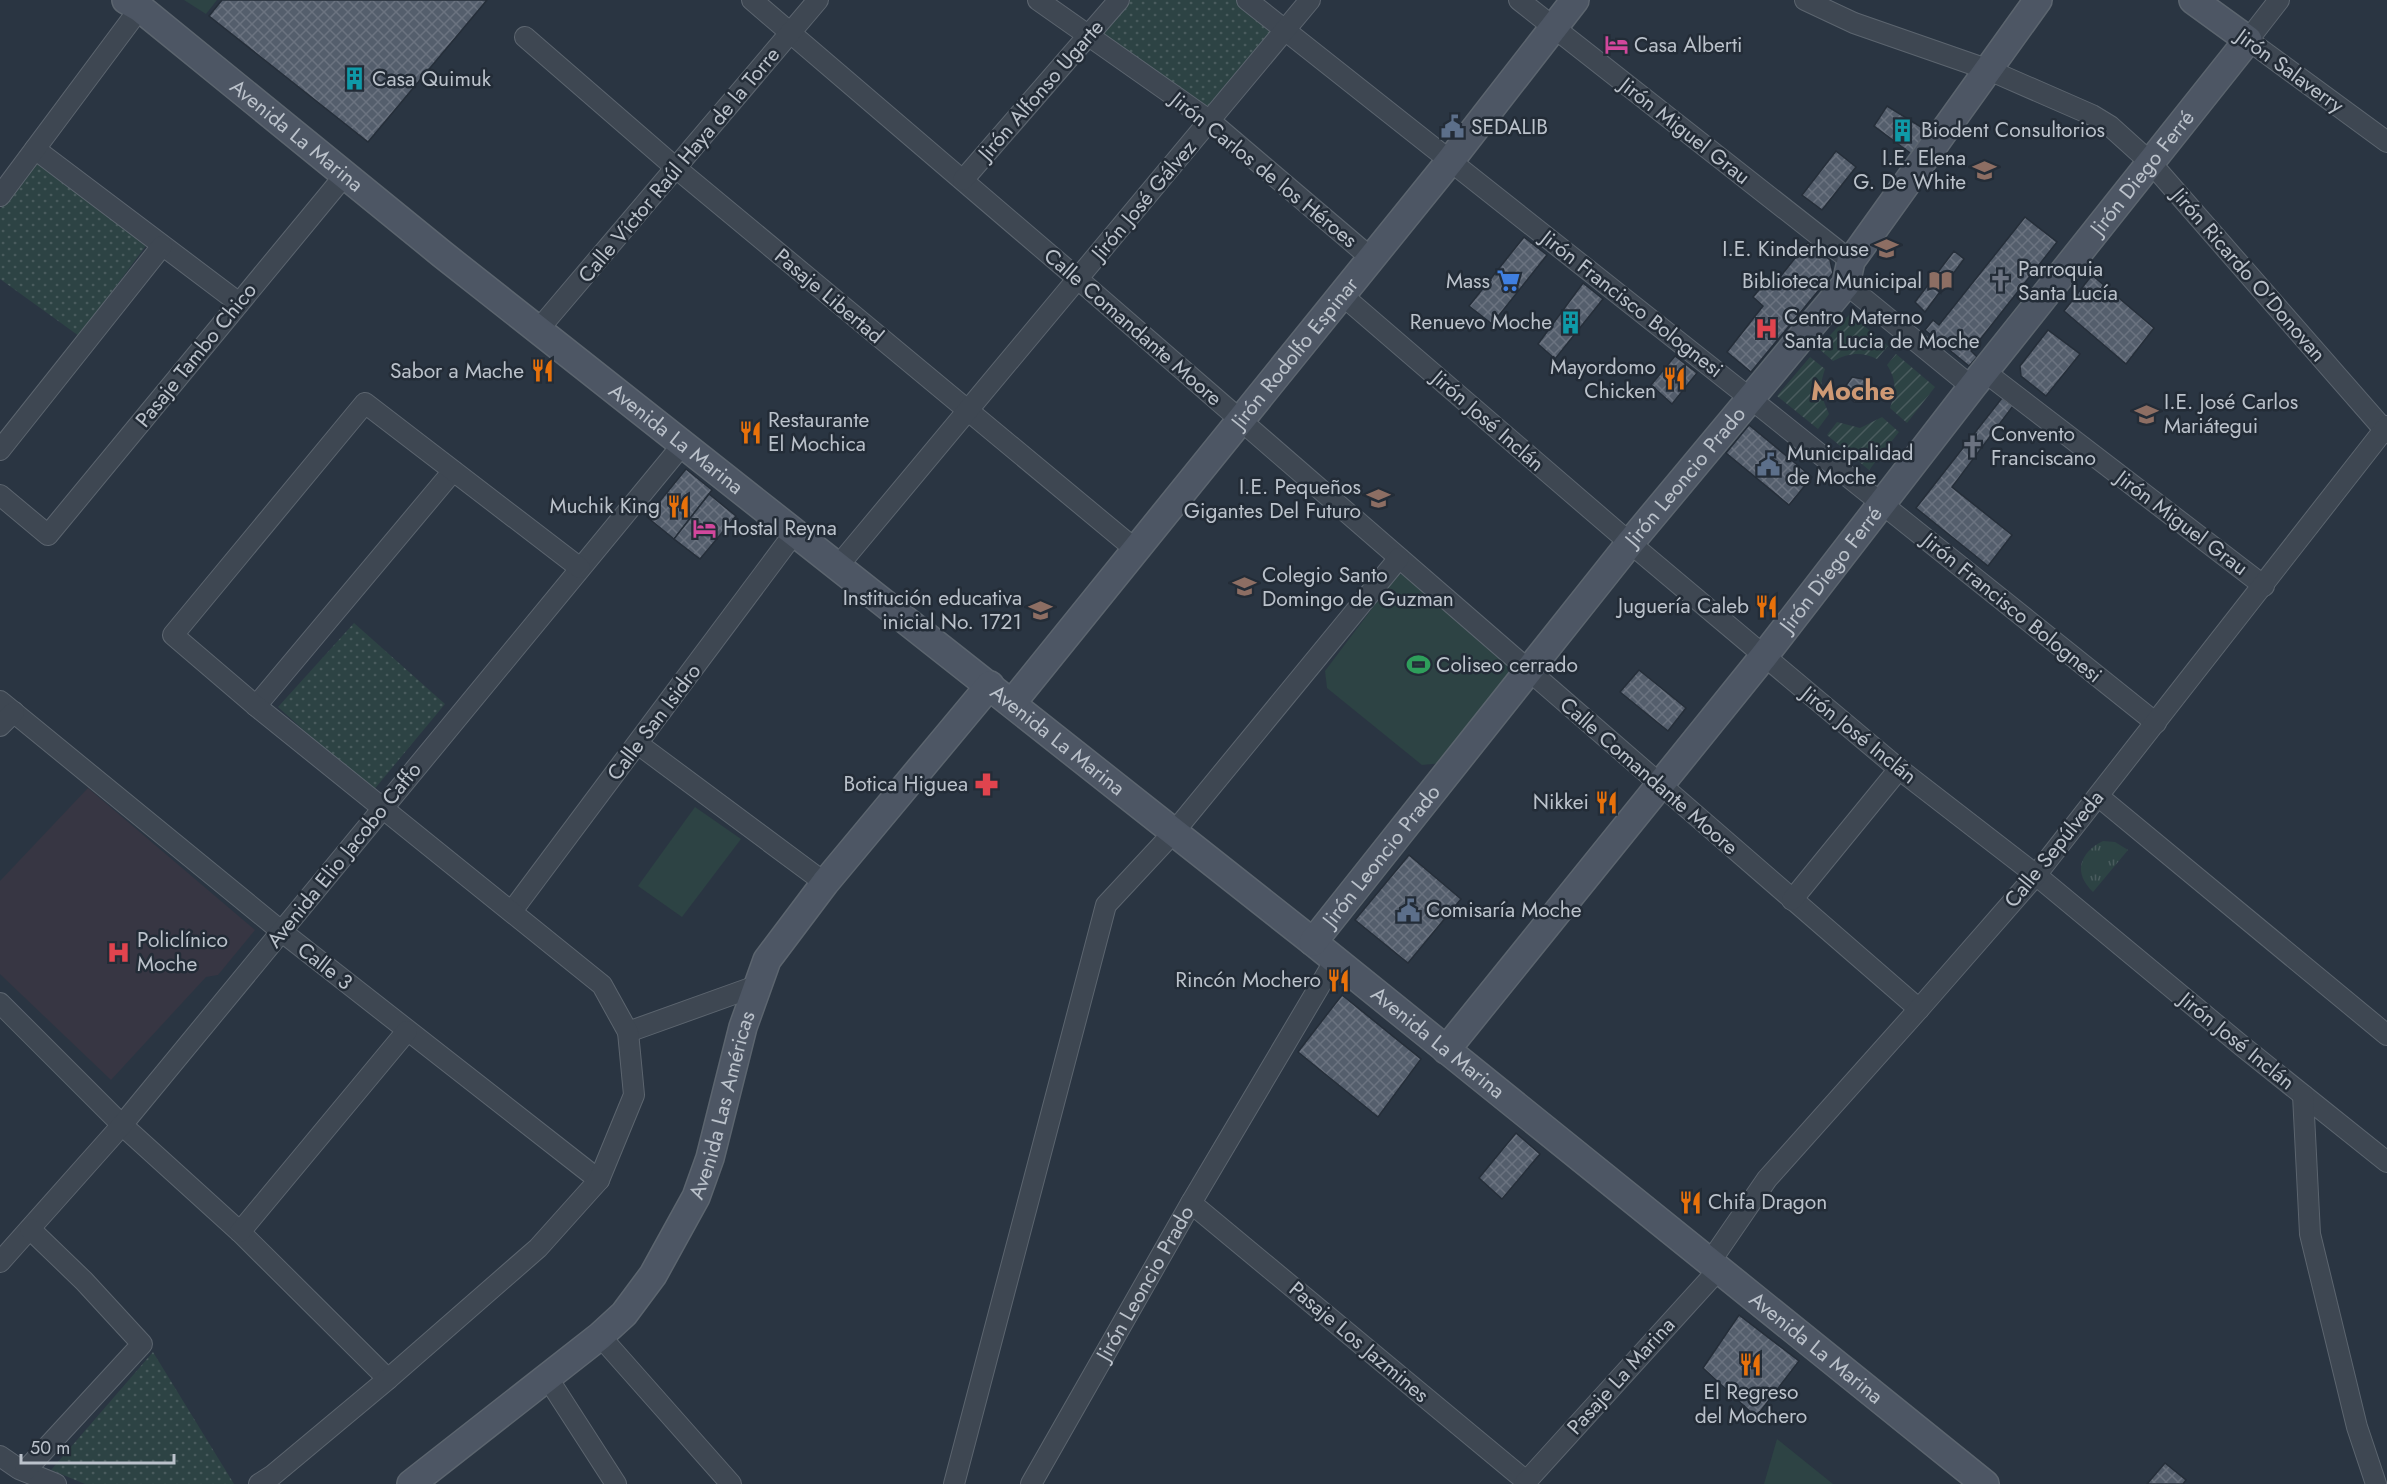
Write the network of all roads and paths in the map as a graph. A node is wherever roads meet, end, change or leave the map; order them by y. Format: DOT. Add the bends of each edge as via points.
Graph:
graph roads {
  1 [pos="752,0"];
  2 [pos="818,0"];
  3 [pos="1038,0"];
  4 [pos="1119,0"];
  5 [pos="1247,0"];
  6 [pos="1310,0"];
  7 [pos="1519,0"];
  8 [pos="1575,0"];
  9 [pos="1805,0"];
  10 [pos="2038,0"];
  11 [pos="2193,0"];
  12 [pos="2279,0"];
  13 [pos="133,4"];
  14 [pos="1553,27"];
  15 [pos="1285,30"];
  16 [pos="790,34"];
  17 [pos="1089,36"];
  18 [pos="525,37"];
  19 [pos="2248,40"];
  20 [pos="1989,70"];
  21 [pos="1210,121"];
  22 [pos="2387,142"];
  23 [pos="35,149"];
  24 [pos="1450,161"];
  25 [pos="2151,163"];
  26 [pos="676,168"];
  27 [pos="345,175"];
  28 [pos="963,180"];
  29 [pos="0,196"];
  30 [pos="162,246"];
  31 [pos="1371,258"];
  32 [pos="1849,273"];
  33 [pos="1078,279"];
  34 [pos="1342,295"];
  35 [pos="239,303"];
  36 [pos="538,330"];
  37 [pos="1979,380"];
  38 [pos="1751,399"];
  39 [pos="968,412"];
  40 [pos="1240,420"];
  41 [pos="2386,430"];
  42 [pos="683,444"];
  43 [pos="0,450"];
  44 [pos="453,471"];
  45 [pos="0,495"];
  46 [pos="1883,504"];
  47 [pos="795,532"];
  48 [pos="1630,543"];
  49 [pos="1136,550"];
  50 [pos="1399,558"];
  51 [pos="838,566"];
  52 [pos="580,568"];
  53 [pos="2264,586"];
  54 [pos="1764,656"];
  55 [pos="1528,671"];
  56 [pos="990,685"];
  57 [pos="1012,703"];
  58 [pos="7,706"];
  59 [pos="256,706"];
  60 [pos="2156,723"];
  61 [pos="0,726"];
  62 [pos="638,744"];
  63 [pos="1899,769"];
  64 [pos="1660,785"];
  65 [pos="2098,796"];
  66 [pos="383,807"];
  67 [pos="1174,832"];
  68 [pos="2036,875"];
  69 [pos="825,883"];
  70 [pos="1792,900"];
  71 [pos="512,911"];
  72 [pos="281,932"];
  73 [pos="1313,942"];
  74 [pos="1335,960"];
  75 [pos="756,986"];
  76 [pos="0,1003"];
  77 [pos="1919,1009"];
  78 [pos="407,1031"];
  79 [pos="628,1032"];
  80 [pos="2387,1035"];
  81 [pos="1446,1050"];
  82 [pos="2303,1095"];
  83 [pos="122,1125"];
  84 [pos="2387,1162"];
  85 [pos="599,1180"];
  86 [pos="1191,1203"];
  87 [pos="30,1229"];
  88 [pos="240,1232"];
  89 [pos="0,1262"];
  90 [pos="1714,1266"];
  91 [pos="600,1335"];
  92 [pos="547,1377"];
  93 [pos="388,1379"];
  94 [pos="0,1456"];
  95 [pos="25,1471"];
  96 [pos="1525,1482"];
  97 [pos="56,1484"];
  98 [pos="258,1484"];
  99 [pos="411,1484"];
  100 [pos="616,1484"];
  101 [pos="731,1484"];
  102 [pos="954,1484"];
  103 [pos="1031,1484"];
  104 [pos="1985,1484"];
  105 [pos="2376,1484"];
  1 -- 16 [label="street, Calle Comandante Moore"];
  2 -- 16 [label="street, Calle Víctor Raúl Haya de la Torre"];
  3 -- 17 [label="street, Jirón Carlos de los Héroes"];
  4 -- 17 [label="street, Jirón Alfonso Ugarte"];
  5 -- 15 [label="street, Jirón Francisco Bolognesi"];
  6 -- 15 [label="street, Jirón José Gálvez"];
  7 -- 14 [label="street, Jirón Miguel Grau"];
  8 -- 14 [label="street, Jirón Rodolfo Espinar"];
  9 -- 20 [label="street, Jirón Ricardo O'Donovan" via="1854,23"];
  10 -- 20 [label="street, Jirón Leoncio Prado"];
  11 -- 19 [label="street, Jirón Salaverry"];
  12 -- 19 [label="street, Jirón Diego Ferré"];
  13 -- 23 [label="street"];
  13 -- 27 [label="street, Avenida La Marina"];
  14 -- 24 [label="street, Jirón Rodolfo Espinar"];
  14 -- 32 [label="street, Jirón Miguel Grau"];
  15 -- 21 [label="street, Jirón José Gálvez"];
  15 -- 24 [label="street, Jirón Francisco Bolognesi"];
  16 -- 26 [label="street, Calle Víctor Raúl Haya de la Torre"];
  16 -- 28 [label="street, Calle Comandante Moore"];
  17 -- 21 [label="street, Jirón Carlos de los Héroes"];
  17 -- 28 [label="street, Jirón Alfonso Ugarte"];
  18 -- 26 [label="street, Pasaje Libertad"];
  19 -- 22 [label="street, Jirón Salaverry"];
  19 -- 25 [label="street, Jirón Diego Ferré"];
  20 -- 25 [label="street, Jirón Ricardo O'Donovan" via="2092,115"];
  20 -- 32 [label="street, Jirón Leoncio Prado"];
  21 -- 31 [label="street, Jirón Carlos de los Héroes"];
  21 -- 33 [label="street, Jirón José Gálvez"];
  23 -- 29 [label="street"];
  23 -- 30 [label="street"];
  24 -- 31 [label="street, Jirón Rodolfo Espinar"];
  24 -- 38 [label="street, Jirón Francisco Bolognesi"];
  25 -- 37 [label="street, Jirón Diego Ferré"];
  25 -- 41 [label="street, Jirón Ricardo O'Donovan"];
  26 -- 36 [label="street, Calle Víctor Raúl Haya de la Torre"];
  26 -- 39 [label="street, Pasaje Libertad"];
  27 -- 35 [label="street, Pasaje Tambo Chico"];
  27 -- 36 [label="street, Avenida La Marina"];
  28 -- 33 [label="street, Calle Comandante Moore"];
  30 -- 35 [label="street"];
  30 -- 43 [label="street"];
  31 -- 34 [label="street, Jirón Rodolfo Espinar"];
  32 -- 37 [label="street, Jirón Miguel Grau"];
  32 -- 38 [label="street, Jirón Leoncio Prado"];
  33 -- 39 [label="street, Jirón José Gálvez"];
  33 -- 40 [label="street, Calle Comandante Moore"];
  34 -- 40 [label="street, Jirón Rodolfo Espinar"];
  34 -- 48 [label="street, Jirón José Inclán"];
  35 -- 45 [label="street, Pasaje Tambo Chico" via="48,535"];
  36 -- 42 [label="street, Avenida La Marina"];
  37 -- 46 [label="street, Jirón Diego Ferré"];
  37 -- 53 [label="street, Jirón Miguel Grau"];
  38 -- 46 [label="street, Jirón Francisco Bolognesi"];
  38 -- 48 [label="street, Jirón Leoncio Prado"];
  39 -- 49 [label="street, Pasaje Libertad"];
  39 -- 51 [label="street, Jirón José Gálvez"];
  40 -- 49 [label="street, Jirón Rodolfo Espinar"];
  40 -- 50 [label="street, Calle Comandante Moore"];
  41 -- 53 [label="street, Calle Sepúlveda"];
  42 -- 47 [label="street, Avenida La Marina"];
  42 -- 52 [label="street, Avenida Elio Jacobo Caffo"];
  44 -- 52 [label="street"];
  44 -- 59 [label="street"];
  44 -- 59 [label="street" via="365,403 173,635"];
  46 -- 54 [label="street, Jirón Diego Ferré"];
  46 -- 60 [label="street, Jirón Francisco Bolognesi"];
  47 -- 51 [label="street, Avenida La Marina"];
  47 -- 62 [label="street, Calle San Isidro"];
  48 -- 54 [label="street, Jirón José Inclán"];
  48 -- 55 [label="street, Jirón Leoncio Prado"];
  49 -- 57 [label="street, Jirón Rodolfo Espinar"];
  50 -- 55 [label="street, Calle Comandante Moore"];
  50 -- 67 [label="street"];
  51 -- 56 [label="street, Avenida La Marina"];
  52 -- 66 [label="street, Avenida Elio Jacobo Caffo"];
  53 -- 60 [label="street, Calle Sepúlveda"];
  54 -- 63 [label="street, Jirón José Inclán"];
  54 -- 64 [label="street, Jirón Diego Ferré"];
  55 -- 64 [label="street, Calle Comandante Moore"];
  55 -- 73 [label="street, Jirón Leoncio Prado"];
  56 -- 57 [label="street, Avenida La Marina"];
  56 -- 69 [label="street, Avenida Las Américas"];
  57 -- 67 [label="street, Avenida La Marina"];
  58 -- 61 [label="street"];
  58 -- 72 [label="street, Calle 3"];
  59 -- 66 [label="street"];
  60 -- 65 [label="street, Calle Sepúlveda"];
  62 -- 69 [label="street"];
  62 -- 71 [label="street, Calle San Isidro"];
  63 -- 68 [label="street, Jirón José Inclán"];
  63 -- 70 [label="street"];
  64 -- 70 [label="street, Calle Comandante Moore"];
  64 -- 81 [label="street, Jirón Diego Ferré"];
  65 -- 68 [label="street, Calle Sepúlveda"];
  65 -- 80 [label="street"];
  66 -- 71 [label="street"];
  66 -- 72 [label="street, Avenida Elio Jacobo Caffo"];
  67 -- 73 [label="street, Avenida La Marina"];
  67 -- 102 [label="street" via="1106,905"];
  68 -- 77 [label="street, Calle Sepúlveda"];
  68 -- 82 [label="street, Jirón José Inclán"];
  69 -- 75 [label="street, Avenida Las Américas" via="767,960"];
  70 -- 77 [label="street, Calle Comandante Moore"];
  71 -- 79 [label="street" via="603,985"];
  72 -- 78 [label="street, Calle 3"];
  72 -- 83 [label="street, Avenida Elio Jacobo Caffo"];
  73 -- 74 [label="street, Avenida La Marina"];
  74 -- 81 [label="street, Avenida La Marina"];
  74 -- 86 [label="street, Jirón Leoncio Prado"];
  75 -- 79 [label="street"];
  75 -- 91 [label="street, Avenida Las Américas" via="696,1197 653,1275 624,1314"];
  76 -- 83 [label="street"];
  77 -- 90 [label="street, Calle Sepúlveda" via="1767,1179"];
  78 -- 85 [label="street, Calle 3"];
  78 -- 88 [label="street"];
  79 -- 85 [label="street" via="634,1095"];
  81 -- 90 [label="street, Avenida La Marina"];
  82 -- 84 [label="street, Jirón José Inclán"];
  82 -- 105 [label="street" via="2310,1234 2357,1427"];
  83 -- 87 [label="street, Avenida Elio Jacobo Caffo"];
  83 -- 88 [label="street"];
  85 -- 93 [label="street" via="538,1248"];
  86 -- 96 [label="street, Pasaje Los Jazmines"];
  86 -- 103 [label="street, Jirón Leoncio Prado"];
  87 -- 89 [label="street, Avenida Elio Jacobo Caffo"];
  87 -- 95 [label="street" via="142,1344"];
  88 -- 93 [label="street"];
  90 -- 96 [label="street, Pasaje La Marina"];
  90 -- 104 [label="street, Avenida La Marina"];
  91 -- 92 [label="street, Avenida Las Américas"];
  91 -- 101 [label="street"];
  92 -- 99 [label="street, Avenida Las Américas"];
  92 -- 100 [label="street"];
  93 -- 98 [label="street"];
  94 -- 95 [label="street"];
  95 -- 97 [label="street"];
}
